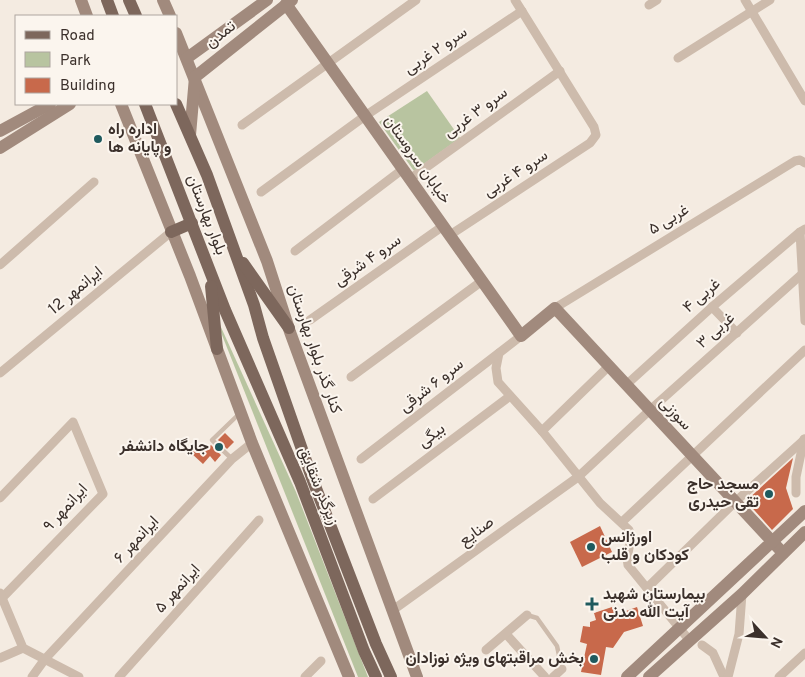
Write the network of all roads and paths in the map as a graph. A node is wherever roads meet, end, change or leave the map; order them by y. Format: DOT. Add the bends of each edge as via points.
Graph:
graph roads {
  1 [pos="82,0"];
  2 [pos="107,0"];
  3 [pos="129,0"];
  4 [pos="163,0"];
  5 [pos="267,0"];
  6 [pos="416,0"];
  7 [pos="515,0"];
  8 [pos="745,0"];
  9 [pos="770,0"];
  10 [pos="289,2"];
  11 [pos="751,10"];
  12 [pos="522,11"];
  13 [pos="87,15"];
  14 [pos="113,15"];
  15 [pos="136,15"];
  16 [pos="170,15"];
  17 [pos="178,38"];
  18 [pos="214,39"];
  19 [pos="224,54"];
  20 [pos="187,58"];
  21 [pos="678,58"];
  22 [pos="328,63"];
  23 [pos="560,71"];
  24 [pos="195,77"];
  25 [pos="805,101"];
  26 [pos="48,105"];
  27 [pos="68,105"];
  28 [pos="121,105"];
  29 [pos="145,105"];
  30 [pos="176,105"];
  31 [pos="365,116"];
  32 [pos="242,125"];
  33 [pos="0,131"];
  34 [pos="190,135"];
  35 [pos="0,148"];
  36 [pos="802,161"];
  37 [pos="406,174"];
  38 [pos="94,182"];
  39 [pos="261,192"];
  40 [pos="192,223"];
  41 [pos="802,230"];
  42 [pos="446,231"];
  43 [pos="171,232"];
  44 [pos="232,247"];
  45 [pos="295,252"];
  46 [pos="0,264"];
  47 [pos="210,268"];
  48 [pos="802,274"];
  49 [pos="482,281"];
  50 [pos="804,301"];
  51 [pos="254,305"];
  52 [pos="712,307"];
  53 [pos="554,308"];
  54 [pos="225,310"];
  55 [pos="310,320"];
  56 [pos="805,321"];
  57 [pos="289,328"];
  58 [pos="736,333"];
  59 [pos="521,336"];
  60 [pos="217,349"];
  61 [pos="805,350"];
  62 [pos="499,353"];
  63 [pos="609,366"];
  64 [pos="0,373"];
  65 [pos="351,377"];
  66 [pos="626,384"];
  67 [pos="510,396"];
  68 [pos="650,410"];
  69 [pos="240,413"];
  70 [pos="542,431"];
  71 [pos="805,438"];
  72 [pos="252,443"];
  73 [pos="692,456"];
  74 [pos="232,459"];
  75 [pos="361,459"];
  76 [pos="578,478"];
  77 [pos="796,493"];
  78 [pos="0,498"];
  79 [pos="373,499"];
  80 [pos="735,502"];
  81 [pos="805,511"];
  82 [pos="259,520"];
  83 [pos="622,522"];
  84 [pos="805,532"];
  85 [pos="772,542"];
  86 [pos="783,553"];
  87 [pos="647,588"];
  88 [pos="742,594"];
  89 [pos="1,595"];
  90 [pos="393,610"];
  91 [pos="527,615"];
  92 [pos="680,628"];
  93 [pos="506,634"];
  94 [pos="690,641"];
  95 [pos="702,645"];
  96 [pos="23,648"];
  97 [pos="486,650"];
  98 [pos="805,653"];
  99 [pos="2,654"];
  100 [pos="45,660"];
  101 [pos="321,661"];
  102 [pos="562,669"];
  103 [pos="32,677"];
  104 [pos="79,677"];
  105 [pos="119,677"];
  106 [pos="305,677"];
  107 [pos="349,677"];
  108 [pos="376,677"];
  109 [pos="391,677"];
  110 [pos="417,677"];
  111 [pos="545,677"];
  112 [pos="553,677"];
  113 [pos="628,677"];
  114 [pos="649,677"];
  115 [pos="726,677"];
  116 [pos="779,677"];
  1 -- 13 [label="main road"];
  2 -- 14 [label="main road"];
  3 -- 15 [label="main road"];
  4 -- 16 [label="main road"];
  5 -- 18 [label="main road, تمدن"];
  6 -- 22 [label="street"];
  7 -- 12 [label="street"];
  8 -- 11 [label="street"];
  9 -- 11 [label="street"];
  10 -- 19 [label="main road, تمدن"];
  10 -- 22 [label="main road, خیابان سروستان"];
  11 -- 21 [label="street"];
  11 -- 25 [label="street"];
  12 -- 23 [label="street"];
  12 -- 31 [label="street, سرو ۲ غربی"];
  17 -- 20 [label="main road, کنار گذر بلوار بهارستان"];
  18 -- 19 [label="main road" via="215,52"];
  18 -- 20 [label="main road, تمدن"];
  19 -- 24 [label="main road, تمدن"];
  20 -- 24 [label="main road, کنار گذر بلوار بهارستان"];
  22 -- 31 [label="main road, خیابان سروستان"];
  22 -- 32 [label="street"];
  23 -- 37 [label="street, سرو ۳ غربی"];
  23 -- 42 [label="street, سرو ۴ غربی" via="594,127 596,136 590,144"];
  24 -- 34 [label="main road"];
  24 -- 57 [label="main road, کنار گذر بلوار بهارستان" via="267,261"];
  26 -- 33 [label="main road"];
  27 -- 35 [label="main road"];
  28 -- 43 [label="main road"];
  29 -- 40 [label="main road, بلوار بهارستان"];
  30 -- 34 [label="main road, بلوار بهارستان"];
  31 -- 37 [label="main road, خیابان سروستان"];
  31 -- 39 [label="street, سرو ۲ غربی"];
  34 -- 44 [label="main road, بلوار بهارستان"];
  36 -- 53 [label="street, غربی ۵" via="786,166"];
  37 -- 42 [label="main road, خیابان سروستان"];
  37 -- 45 [label="street, سرو ۳ غربی"];
  38 -- 46 [label="street"];
  40 -- 43 [label="main road"];
  40 -- 47 [label="main road, بلوار بهارستان"];
  41 -- 48 [label="street"];
  41 -- 52 [label="street, غربی ۴"];
  42 -- 49 [label="main road, خیابان سروستان"];
  42 -- 55 [label="street, سرو ۴ شرقی"];
  43 -- 60 [label="main road"];
  43 -- 64 [label="street, ایرانمهر 12"];
  44 -- 51 [label="main road, بلوار بهارستان"];
  44 -- 57 [label="main road"];
  47 -- 54 [label="main road, بلوار بهارستان"];
  47 -- 60 [label="main road"];
  48 -- 50 [label="street"];
  48 -- 58 [label="street, غربی ۳"];
  49 -- 59 [label="main road, خیابان سروستان"];
  49 -- 65 [label="street"];
  50 -- 56 [label="street"];
  51 -- 109 [label="main road, زیرگذر شقایق" via="312,478"];
  52 -- 58 [label="street"];
  52 -- 66 [label="street, غربی ۴"];
  53 -- 59 [label="main road"];
  53 -- 63 [label="main road, سوزنی"];
  54 -- 108 [label="main road, زیرگذر شقایق" via="300,482"];
  57 -- 90 [label="main road, کنار گذر بلوار بهارستان"];
  58 -- 68 [label="street, غربی ۳"];
  59 -- 62 [label="street, سرو ۶ شرقی"];
  60 -- 69 [label="main road"];
  61 -- 73 [label="street"];
  62 -- 67 [label="street" via="498,382"];
  62 -- 75 [label="street, سرو ۶ شرقی"];
  63 -- 66 [label="main road, سوزنی"];
  63 -- 70 [label="street"];
  66 -- 68 [label="main road, سوزنی"];
  67 -- 70 [label="street"];
  67 -- 79 [label="street, بیگی"];
  68 -- 73 [label="main road, سوزنی"];
  68 -- 76 [label="street, غربی ۳"];
  69 -- 72 [label="main road"];
  69 -- 74 [label="lane" via="212,440"];
  70 -- 76 [label="street"];
  71 -- 77 [label="street" via="796,477"];
  71 -- 80 [label="street"];
  72 -- 74 [label="street, ایرانمهر ۶"];
  72 -- 107 [label="main road"];
  73 -- 80 [label="main road, سوزنی"];
  73 -- 83 [label="street"];
  74 -- 100 [label="street, ایرانمهر ۶"];
  76 -- 83 [label="street"];
  76 -- 90 [label="street, صنایع"];
  78 -- 89 [label="street, ایرانمهر ۹" via="74,422 103,494"];
  80 -- 85 [label="main road, سوزنی"];
  80 -- 87 [label="street"];
  81 -- 85 [label="main road"];
  82 -- 105 [label="street, ایرانمهر ۵"];
  83 -- 87 [label="street" via="631,534 628,565"];
  84 -- 86 [label="main road"];
  85 -- 86 [label="main road, سوزنی"];
  85 -- 92 [label="main road"];
  86 -- 88 [label="main road"];
  87 -- 92 [label="street"];
  88 -- 94 [label="main road"];
  88 -- 115 [label="street" via="739,634"];
  89 -- 96 [label="street"];
  90 -- 110 [label="main road, کنار گذر بلوار بهارستان"];
  91 -- 93 [label="street"];
  91 -- 102 [label="lane" via="537,618 556,646"];
  92 -- 94 [label="street"];
  92 -- 113 [label="main road"];
  93 -- 97 [label="street"];
  93 -- 111 [label="street"];
  94 -- 114 [label="main road"];
  95 -- 115 [label="street" via="714,653"];
  96 -- 99 [label="street"];
  96 -- 100 [label="street"];
  98 -- 116 [label="street"];
  100 -- 103 [label="street, ایرانمهر ۶"];
  100 -- 104 [label="street"];
  101 -- 106 [label="street"];
  102 -- 112 [label="street"];
}
